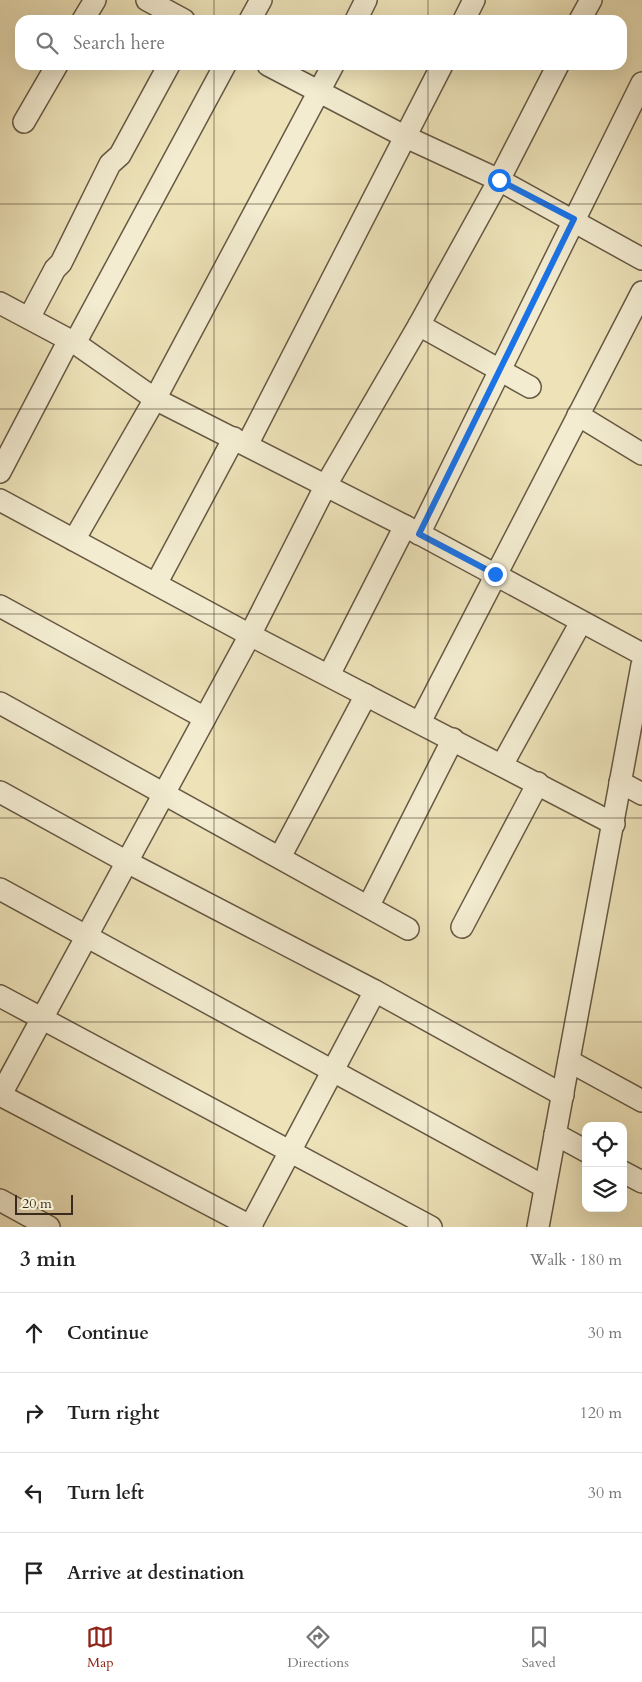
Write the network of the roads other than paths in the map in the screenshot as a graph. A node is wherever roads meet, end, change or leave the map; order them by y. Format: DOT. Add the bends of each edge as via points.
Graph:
graph roads {
  1 [pos="95,0"];
  2 [pos="147,0"];
  3 [pos="261,0"];
  4 [pos="366,0"];
  5 [pos="474,0"];
  6 [pos="591,0"];
  7 [pos="86,15"];
  8 [pos="175,15"];
  9 [pos="253,15"];
  10 [pos="358,15"];
  11 [pos="466,15"];
  12 [pos="583,15"];
  13 [pos="54,70"];
  14 [pos="166,70"];
  15 [pos="222,70"];
  16 [pos="277,70"];
  17 [pos="330,70"];
  18 [pos="440,70"];
  19 [pos="555,70"];
  20 [pos="642,83"];
  21 [pos="319,92"];
  22 [pos="24,122"];
  23 [pos="406,138"];
  24 [pos="499,180"];
  25 [pos="574,219"];
  26 [pos="642,259"];
  27 [pos="642,292"];
  28 [pos="0,303"];
  29 [pos="29,318"];
  30 [pos="418,326"];
  31 [pos="72,342"];
  32 [pos="498,370"];
  33 [pos="530,387"];
  34 [pos="155,399"];
  35 [pos="578,415"];
  36 [pos="240,441"];
  37 [pos="642,454"];
  38 [pos="0,472"];
  39 [pos="326,486"];
  40 [pos="0,500"];
  41 [pos="412,530"];
  42 [pos="74,540"];
  43 [pos="495,574"];
  44 [pos="156,584"];
  45 [pos="0,606"];
  46 [pos="581,622"];
  47 [pos="250,635"];
  48 [pos="642,654"];
  49 [pos="642,665"];
  50 [pos="329,675"];
  51 [pos="366,695"];
  52 [pos="0,703"];
  53 [pos="205,718"];
  54 [pos="420,722"];
  55 [pos="453,739"];
  56 [pos="502,765"];
  57 [pos="620,782"];
  58 [pos="538,783"];
  59 [pos="0,792"];
  60 [pos="164,793"];
  61 [pos="642,794"];
  62 [pos="614,824"];
  63 [pos="280,857"];
  64 [pos="127,862"];
  65 [pos="0,889"];
  66 [pos="369,905"];
  67 [pos="462,927"];
  68 [pos="408,929"];
  69 [pos="87,936"];
  70 [pos="376,991"];
  71 [pos="0,996"];
  72 [pos="42,1019"];
  73 [pos="569,1061"];
  74 [pos="334,1070"];
  75 [pos="0,1095"];
  76 [pos="563,1095"];
  77 [pos="642,1101"];
  78 [pos="555,1134"];
  79 [pos="582,1149"];
  80 [pos="290,1153"];
  81 [pos="627,1174"];
  82 [pos="642,1182"];
  83 [pos="545,1187"];
  84 [pos="0,1200"];
  85 [pos="49,1227"];
  86 [pos="251,1227"];
  87 [pos="431,1227"];
  88 [pos="538,1227"];
  1 -- 7 [label="street"];
  2 -- 8 [label="street"];
  3 -- 9 [label="street"];
  4 -- 10 [label="street"];
  5 -- 11 [label="street"];
  6 -- 12 [label="street"];
  13 -- 22 [label="street"];
  14 -- 29 [label="street" via="120,155 110,164 61,263"];
  15 -- 31 [label="street"];
  16 -- 21 [label="street"];
  17 -- 21 [label="street"];
  18 -- 23 [label="street"];
  19 -- 24 [label="street"];
  20 -- 25 [label="street"];
  21 -- 23 [label="street"];
  21 -- 34 [label="street"];
  23 -- 24 [label="street"];
  23 -- 36 [label="street"];
  24 -- 25 [label="street"];
  24 -- 30 [label="street"];
  25 -- 26 [label="street"];
  25 -- 32 [label="street"];
  27 -- 35 [label="street"];
  28 -- 29 [label="street"];
  29 -- 31 [label="street"];
  30 -- 32 [label="street"];
  30 -- 39 [label="street"];
  31 -- 34 [label="street"];
  31 -- 38 [label="street"];
  32 -- 33 [label="street"];
  32 -- 41 [label="street"];
  34 -- 36 [label="street"];
  34 -- 42 [label="street"];
  35 -- 37 [label="street"];
  35 -- 43 [label="street"];
  36 -- 39 [label="street"];
  36 -- 44 [label="street"];
  39 -- 41 [label="street"];
  39 -- 47 [label="street"];
  40 -- 42 [label="street"];
  41 -- 43 [label="street"];
  41 -- 50 [label="street"];
  42 -- 44 [label="street"];
  43 -- 46 [label="street"];
  43 -- 54 [label="street"];
  44 -- 47 [label="street"];
  45 -- 53 [label="street"];
  46 -- 48 [label="street"];
  46 -- 56 [label="street"];
  47 -- 50 [label="street"];
  47 -- 53 [label="street"];
  49 -- 57 [label="street"];
  50 -- 51 [label="street"];
  51 -- 54 [label="street"];
  51 -- 63 [label="street"];
  52 -- 60 [label="street"];
  53 -- 60 [label="street"];
  54 -- 55 [label="street"];
  55 -- 56 [label="street"];
  55 -- 66 [label="street"];
  56 -- 58 [label="street"];
  57 -- 61 [label="street"];
  57 -- 62 [label="street"];
  58 -- 62 [label="street"];
  58 -- 67 [label="street"];
  59 -- 64 [label="street"];
  60 -- 63 [label="street"];
  60 -- 64 [label="street"];
  62 -- 73 [label="street"];
  63 -- 66 [label="street"];
  64 -- 69 [label="street"];
  64 -- 70 [label="street"];
  65 -- 69 [label="street"];
  66 -- 68 [label="street"];
  69 -- 72 [label="street"];
  69 -- 74 [label="street"];
  70 -- 74 [label="street"];
  70 -- 76 [label="street"];
  71 -- 72 [label="street"];
  72 -- 75 [label="street"];
  72 -- 80 [label="street"];
  73 -- 76 [label="street"];
  73 -- 77 [label="street"];
  74 -- 80 [label="street"];
  74 -- 83 [label="street"];
  75 -- 86 [label="street"];
  76 -- 78 [label="street"];
  78 -- 79 [label="street"];
  78 -- 83 [label="street"];
  80 -- 86 [label="street"];
  80 -- 87 [label="street"];
  81 -- 82 [label="street"];
  83 -- 88 [label="street"];
  84 -- 85 [label="street"];
}
